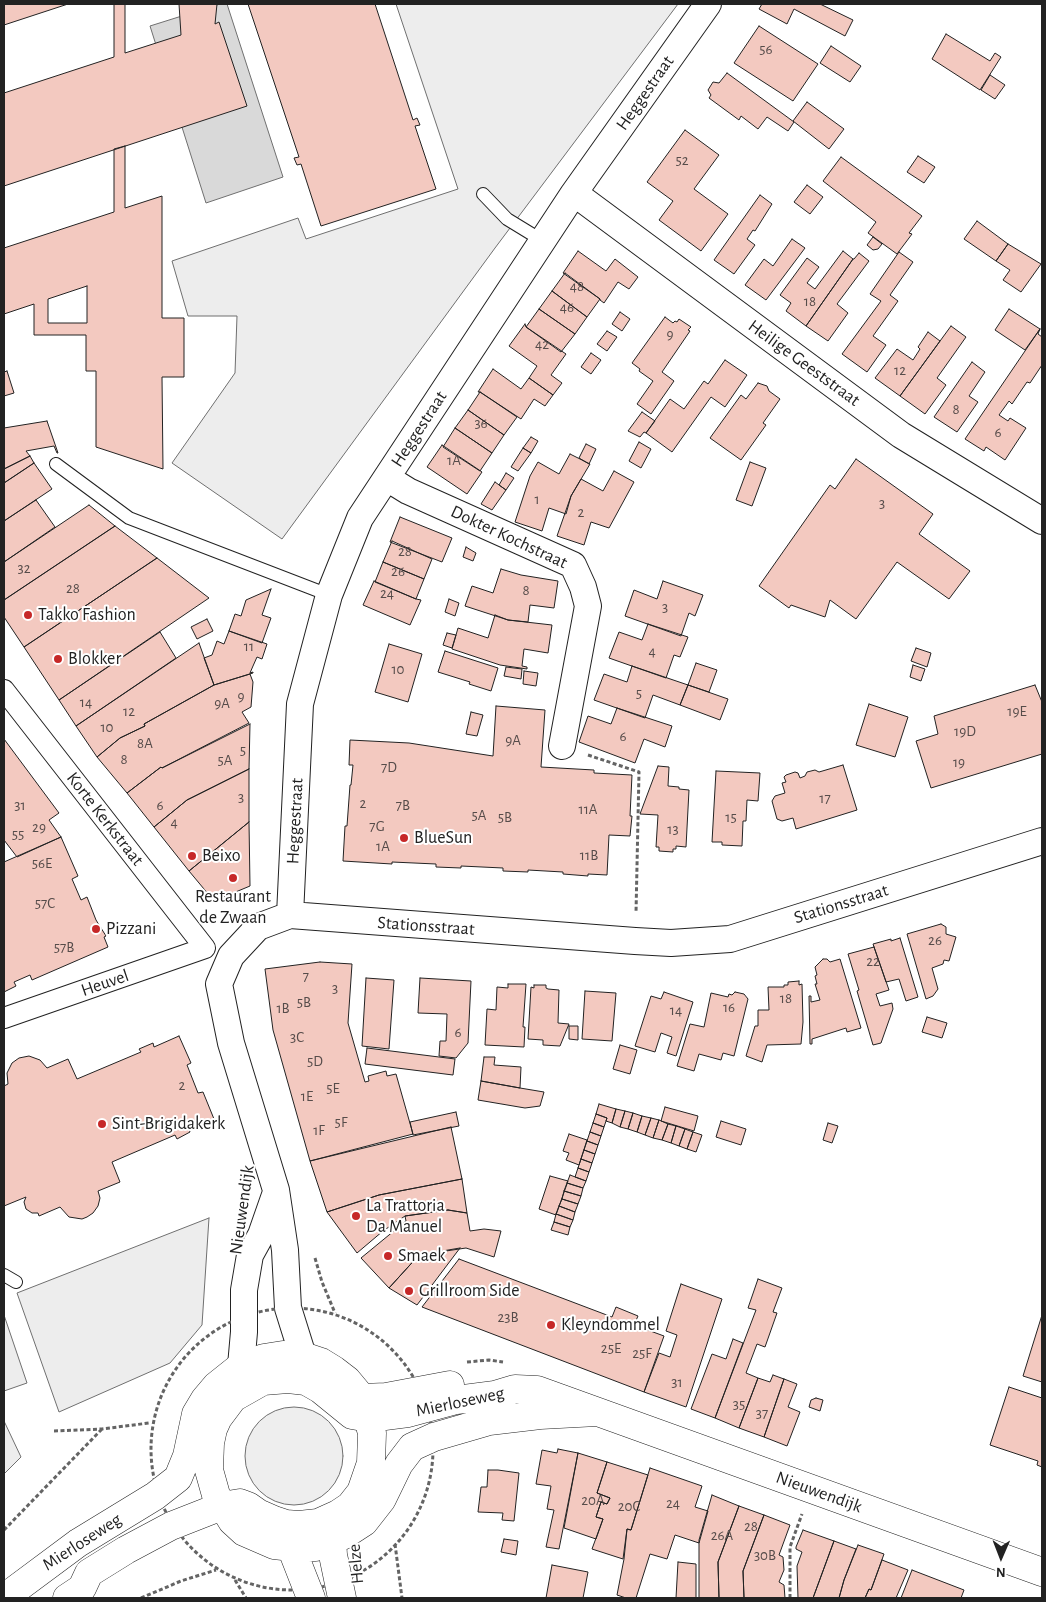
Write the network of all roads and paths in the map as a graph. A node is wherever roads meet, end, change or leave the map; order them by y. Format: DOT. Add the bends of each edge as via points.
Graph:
graph roads {
  1 [pos="708,4"];
  2 [pos="574,193"];
  3 [pos="483,194"];
  4 [pos="543,241"];
  5 [pos="56,464"];
  6 [pos="387,478"];
  7 [pos="1042,521"];
  8 [pos="329,595"];
  9 [pos="4,690"];
  10 [pos="562,746"];
  11 [pos="1042,841"];
  12 [pos="290,915"];
  13 [pos="635,942"];
  14 [pos="205,948"];
  15 [pos="231,956"];
  16 [pos="4,1018"];
  17 [pos="276,1190"];
  18 [pos="4,1275"];
  19 [pos="16,1282"];
  20 [pos="222,1322"];
  21 [pos="303,1356"];
  22 [pos="256,1368"];
  23 [pos="515,1390"];
  24 [pos="366,1408"];
  25 [pos="597,1412"];
  26 [pos="102,1429"];
  27 [pos="54,1432"];
  28 [pos="805,1507"];
  29 [pos="227,1513"];
  30 [pos="4,1530"];
  31 [pos="339,1530"];
  32 [pos="395,1544"];
  33 [pos="291,1547"];
  34 [pos="216,1570"];
  35 [pos="1042,1572"];
  36 [pos="235,1579"];
  37 [pos="74,1593"];
  38 [pos="4,1598"];
  39 [pos="141,1598"];
  40 [pos="246,1598"];
  41 [pos="311,1598"];
  42 [pos="342,1598"];
  43 [pos="359,1598"];
  44 [pos="402,1598"];
  45 [pos="790,1598"];
  1 -- 2 [label="street, Heggestraat"];
  2 -- 4 [label="street, Heggestraat"];
  2 -- 7 [label="street, Heilige Geeststraat" via="901,435"];
  3 -- 4 [label="lane" via="507,218"];
  4 -- 6 [label="street, Heggestraat"];
  5 -- 8 [label="lane" via="130,518"];
  6 -- 8 [label="street, Heggestraat" via="360,518"];
  6 -- 10 [label="street, Dokter Kochstraat" via="408,491 573,565 588,606"];
  8 -- 12 [label="street, Heggestraat" via="300,704"];
  9 -- 14 [label="street, Korte Kerkstraat"];
  10 -- 13 [label="path" via="639,772"];
  11 -- 13 [label="street, Stationsstraat" via="730,939"];
  12 -- 13 [label="street, Stationsstraat"];
  12 -- 15 [label="street, Stationsstraat" via="258,927"];
  14 -- 16 [label="street, Heuvel"];
  15 -- 17 [label="street, Nieuwendijk" via="218,984 231,1043"];
  17 -- 21 [label="street, Nieuwendijk" via="285,1250 288,1308"];
  17 -- 22 [label="street, Nieuwendijk" via="261,1235 264,1255"];
  18 -- 19 [label="lane"];
  20 -- 26 [label="path" via="220,1330 181,1365 160,1397 149,1422"];
  21 -- 22 [label="main road" via="283,1355"];
  21 -- 24 [label="main road" via="322,1362 347,1380"];
  22 -- 24 [label="main road" via="306,1382 352,1414"];
  22 -- 29 [label="main road" via="221,1412 213,1429 208,1455 210,1470 216,1496"];
  22 -- 38 [label="main road, Mierloseweg" via="216,1386 205,1398 196,1414 178,1478 78,1543"];
  23 -- 24 [label="main road, Mierloseweg" via="494,1380 475,1381 386,1397"];
  23 -- 25 [label="main road, Nieuwendijk" via="537,1390"];
  24 -- 31 [label="main road" via="373,1446 371,1463 361,1492 350,1506"];
  25 -- 31 [label="main road, Nieuwendijk" via="489,1421 412,1447 399,1464 382,1499 364,1522"];
  25 -- 35 [label="main road, Nieuwendijk"];
  26 -- 27 [label="path"];
  26 -- 30 [label="path"];
  28 -- 45 [label="path" via="790,1547"];
  29 -- 31 [label="main road, Mierloseweg" via="240,1503 274,1520 299,1525 318,1523"];
  29 -- 33 [label="main road" via="244,1532 274,1545"];
  29 -- 37 [label="main road, Mierloseweg" via="171,1526 89,1573"];
  31 -- 33 [label="main road" via="315,1547"];
  31 -- 42 [label="main road, Helze"];
  31 -- 43 [label="main road, Helze" via="352,1555"];
  32 -- 44 [label="path"];
  33 -- 41 [label="main road"];
  34 -- 39 [label="path" via="181,1580"];
  36 -- 40 [label="path"];
}
